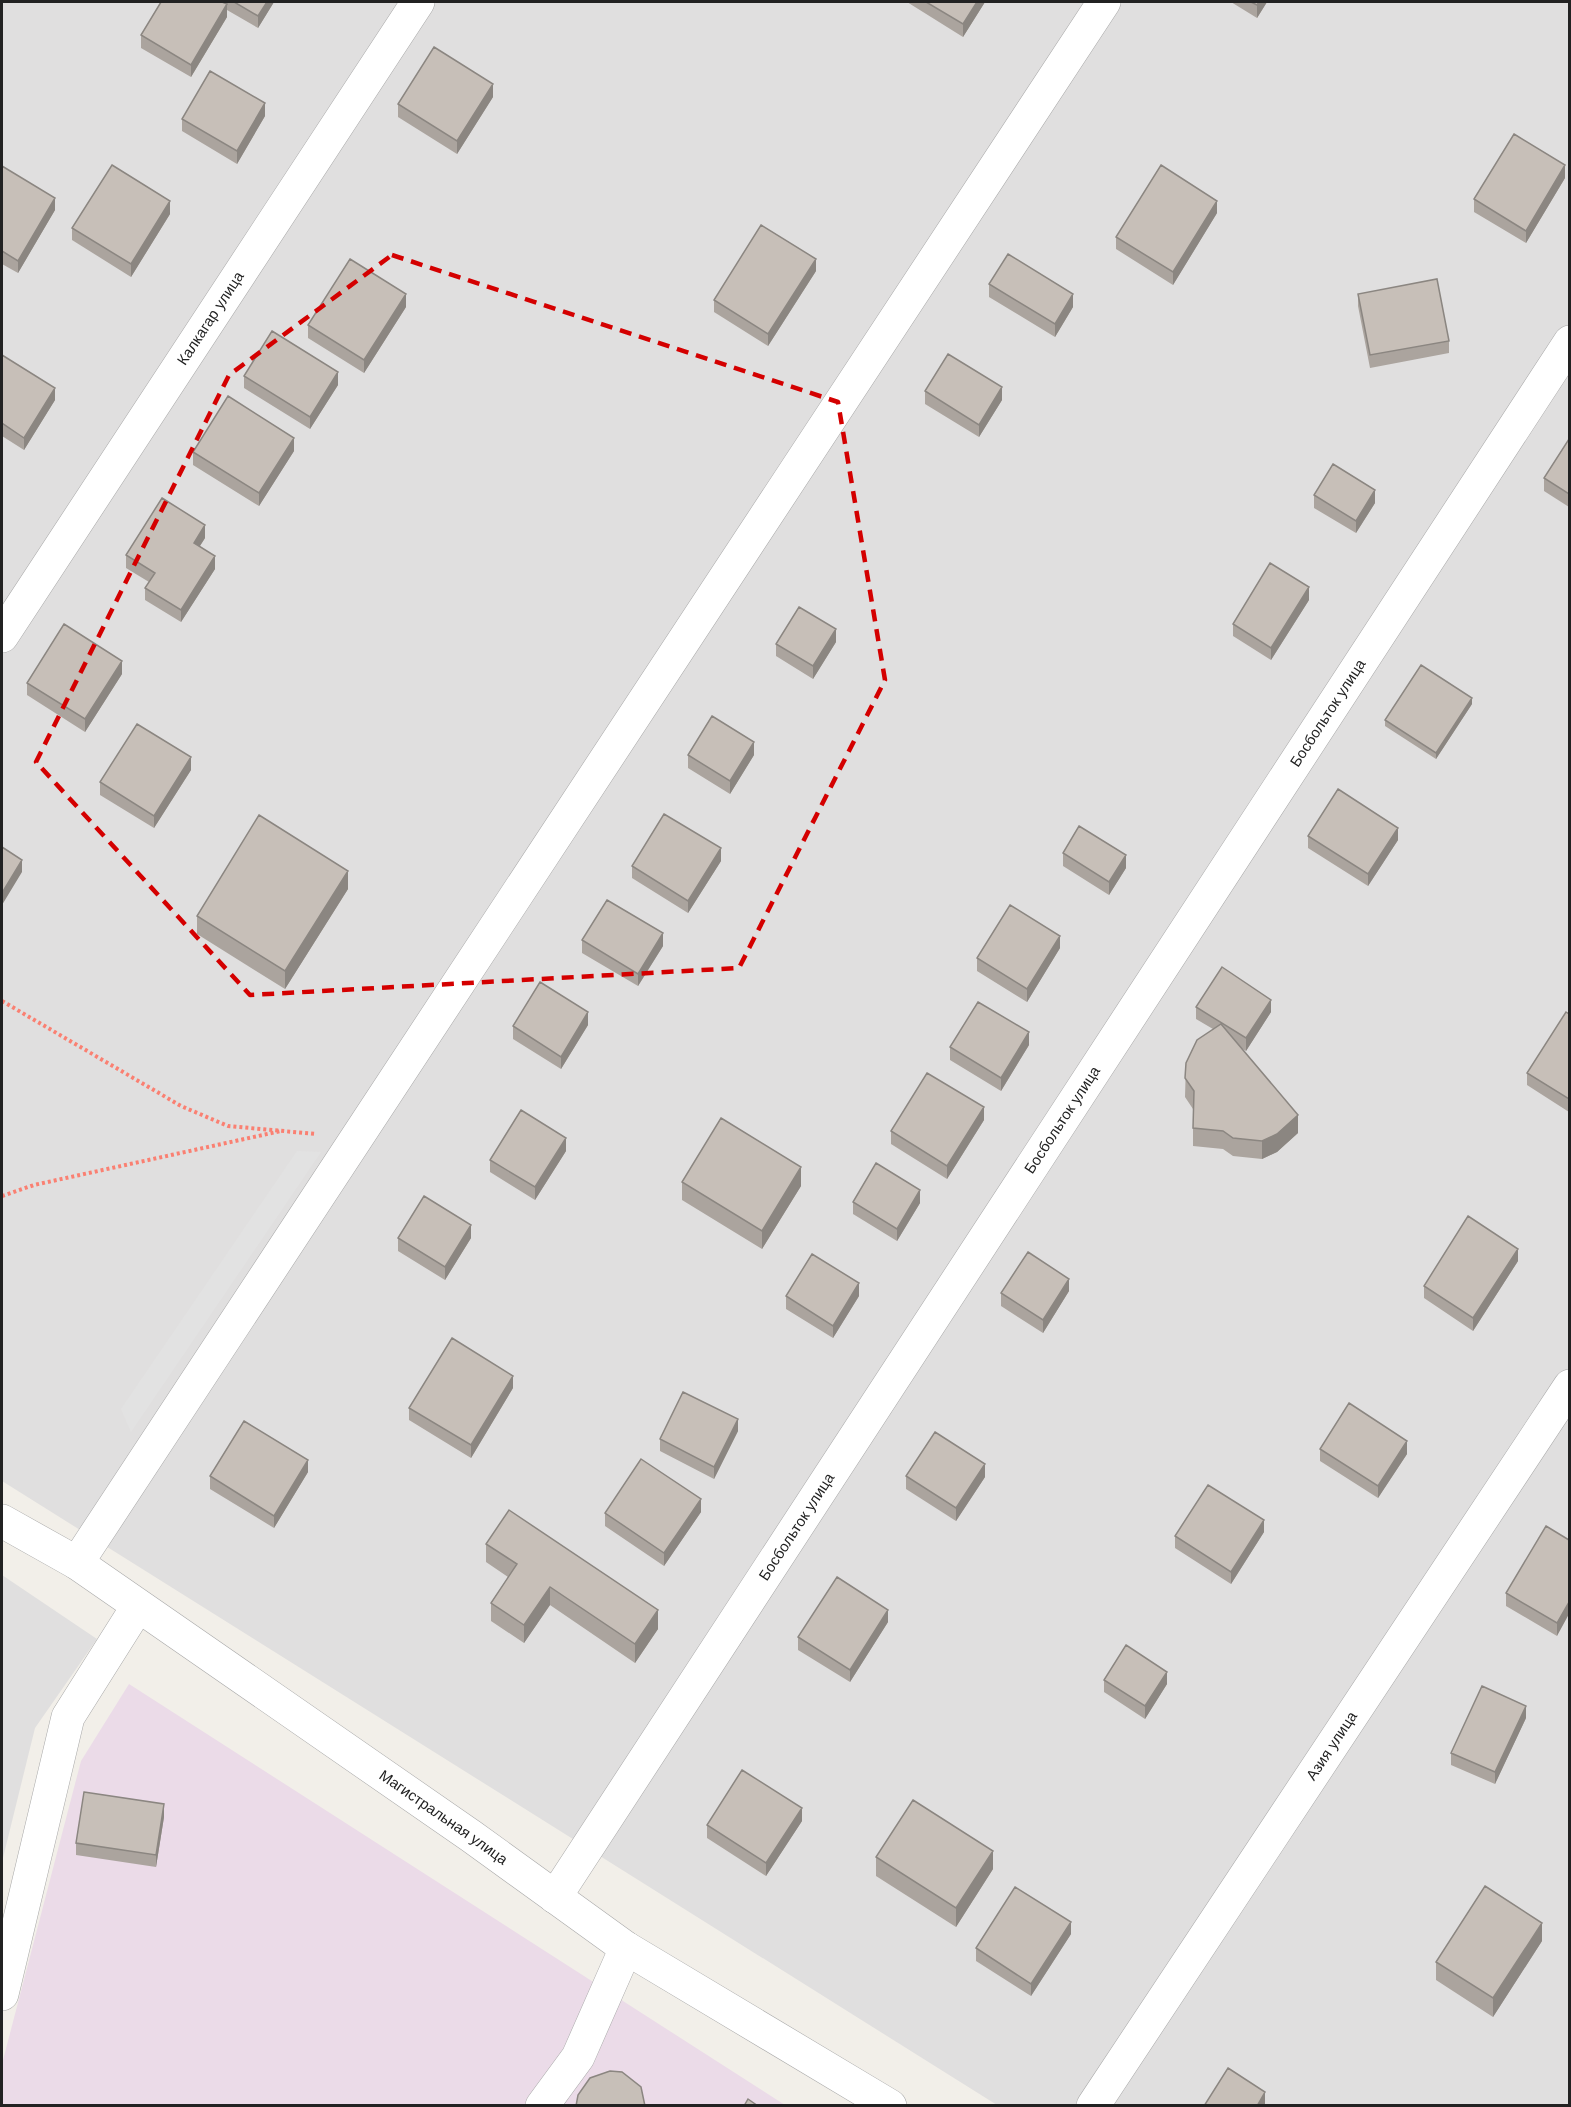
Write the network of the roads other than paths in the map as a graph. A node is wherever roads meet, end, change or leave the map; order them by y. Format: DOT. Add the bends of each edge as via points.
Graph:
graph roads {
  1 [pos="418,2"];
  2 [pos="1104,2"];
  3 [pos="1569,342"];
  4 [pos="2,636"];
  5 [pos="1569,1386"];
  6 [pos="2,1521"];
  7 [pos="76,1563"];
  8 [pos="138,1606"];
  9 [pos="555,1897"];
  10 [pos="626,1948"];
  11 [pos="2,1994"];
  12 [pos="542,2106"];
  13 [pos="890,2106"];
  14 [pos="1093,2106"];
  1 -- 4 [label="street, Калкагар улица"];
  2 -- 7 [label="street"];
  3 -- 9 [label="street, Босбольток улица"];
  5 -- 14 [label="street, Азия улица"];
  6 -- 7 [label="street, Магистральная улица"];
  7 -- 8 [label="street, Магистральная улица"];
  8 -- 9 [label="street, Магистральная улица"];
  8 -- 11 [label="street" via="68,1717"];
  9 -- 10 [label="street, Магистральная улица"];
  10 -- 12 [label="street" via="578,2057"];
  10 -- 13 [label="street, Магистральная улица"];
}
